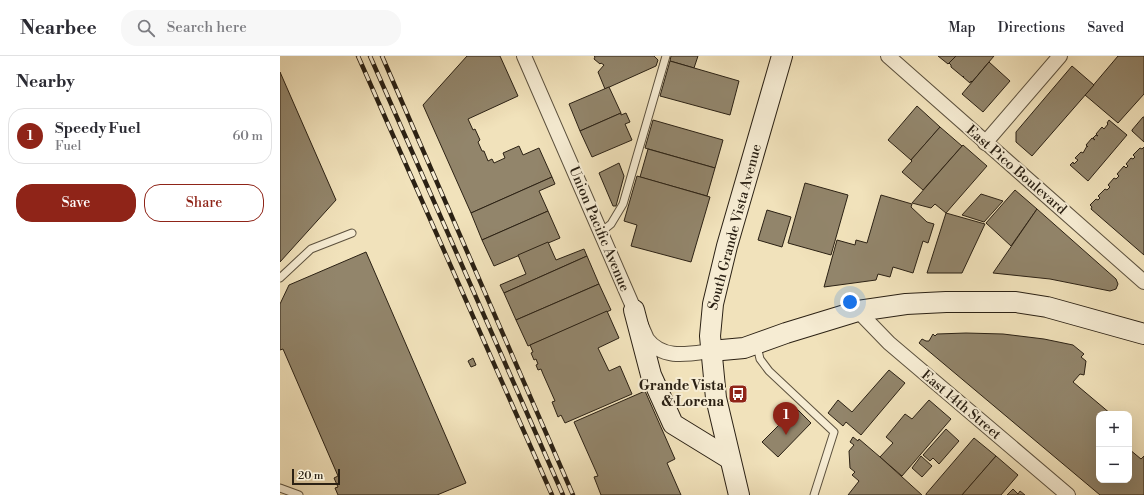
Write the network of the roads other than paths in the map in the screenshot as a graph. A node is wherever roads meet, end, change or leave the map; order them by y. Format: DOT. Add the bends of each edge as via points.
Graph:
graph roads {
  1 [pos="524,56"];
  2 [pos="666,56"];
  3 [pos="782,56"];
  4 [pos="888,56"];
  5 [pos="1060,56"];
  6 [pos="985,143"];
  7 [pos="601,232"];
  8 [pos="352,233"];
  9 [pos="280,278"];
  10 [pos="1144,282"];
  11 [pos="634,310"];
  12 [pos="858,311"];
  13 [pos="1144,334"];
  14 [pos="756,344"];
  15 [pos="711,352"];
  16 [pos="730,459"];
  17 [pos="280,488"];
  18 [pos="299,495"];
  19 [pos="739,495"];
  20 [pos="814,495"];
  21 [pos="1068,495"];
  1 -- 7 [label="street, Union Pacific Avenue"];
  2 -- 7 [label="lane" via="623,204 611,224"];
  3 -- 15 [label="main road, South Grande Vista Avenue" via="727,246 713,304"];
  4 -- 6 [label="street, East Pico Boulevard"];
  5 -- 6 [label="street"];
  6 -- 10 [label="street, East Pico Boulevard"];
  7 -- 11 [label="street, Union Pacific Avenue"];
  8 -- 9 [label="lane" via="311,250"];
  11 -- 15 [label="street, Union Pacific Avenue" via="647,339 656,349 682,355"];
  11 -- 16 [label="main road" via="651,375 673,424"];
  12 -- 13 [label="main road" via="906,304 1016,302 1047,307"];
  12 -- 14 [label="main road"];
  12 -- 21 [label="street, East 14th Street" via="889,343"];
  14 -- 15 [label="main road"];
  14 -- 20 [label="lane" via="760,359 769,371 834,432"];
  15 -- 16 [label="main road, South Grande Vista Avenue" via="716,398"];
  16 -- 19 [label="main road, South Grande Vista Avenue"];
  17 -- 18 [label="lane"];
}
